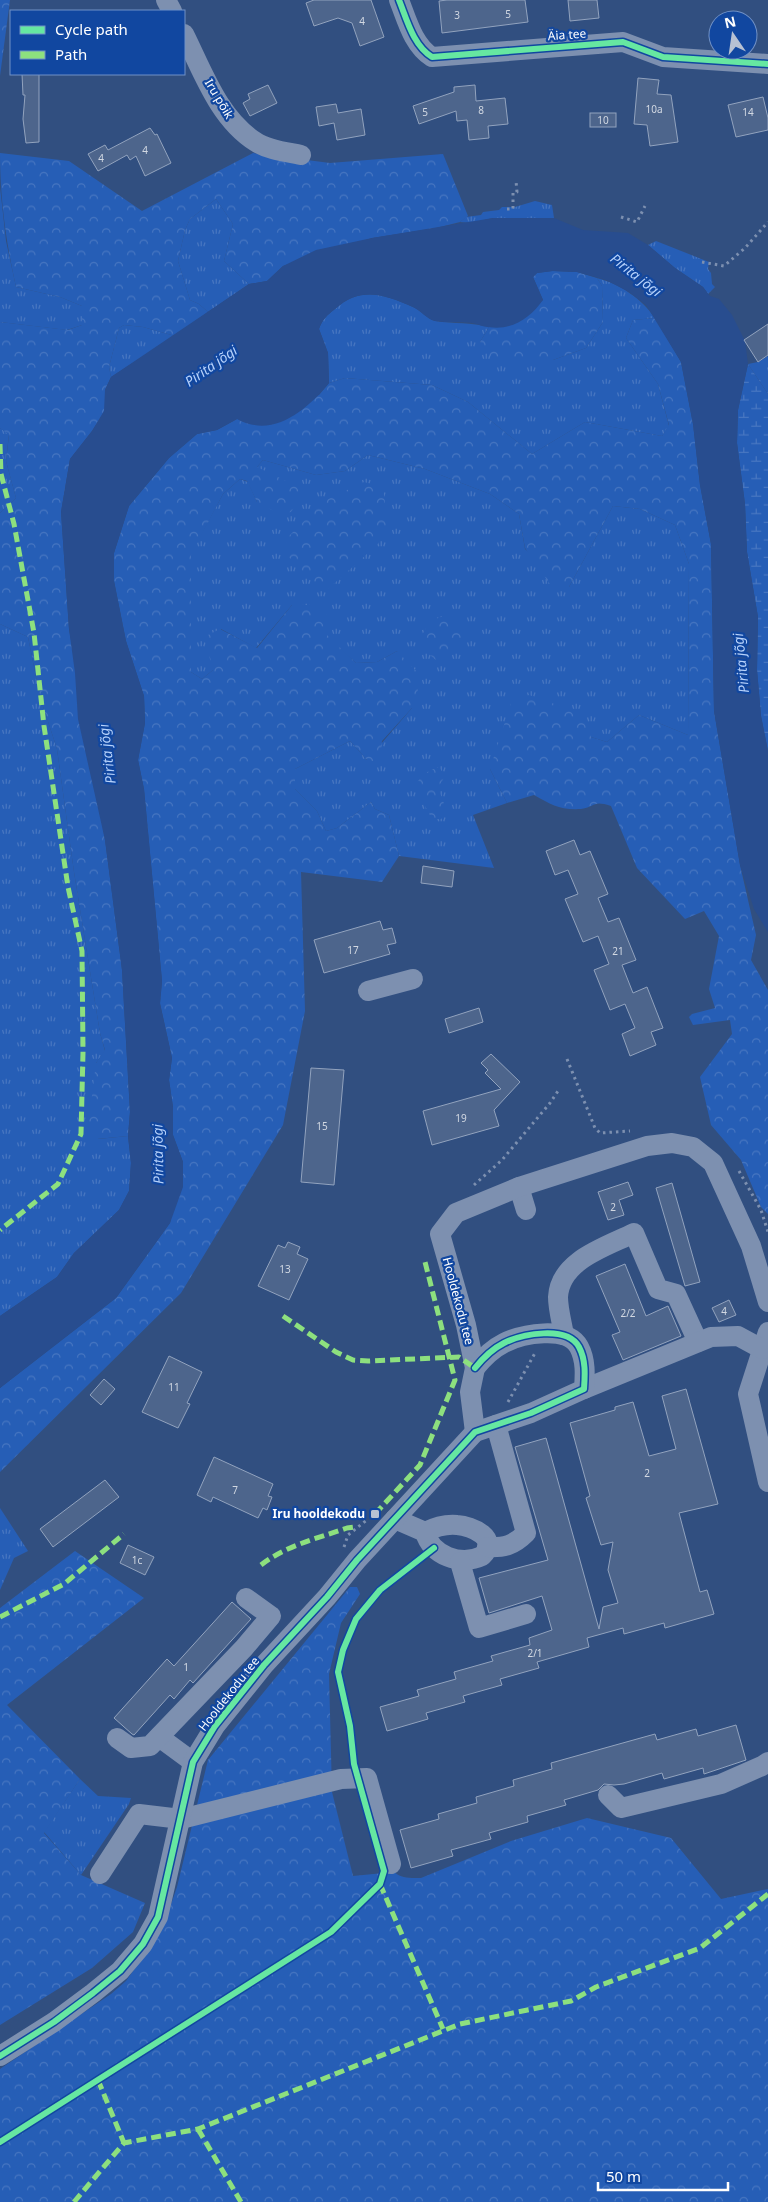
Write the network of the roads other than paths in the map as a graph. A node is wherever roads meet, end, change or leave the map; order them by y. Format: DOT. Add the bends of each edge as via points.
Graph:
graph roads {
  1 [pos="399,0"];
  2 [pos="185,36"];
  3 [pos="768,64"];
  4 [pos="301,155"];
  5 [pos="413,979"];
  6 [pos="368,991"];
  7 [pos="519,1188"];
  8 [pos="526,1210"];
  9 [pos="768,1302"];
  10 [pos="555,1334"];
  11 [pos="765,1340"];
  12 [pos="698,1342"];
  13 [pos="475,1368"];
  14 [pos="584,1389"];
  15 [pos="496,1425"];
  16 [pos="475,1432"];
  17 [pos="768,1482"];
  18 [pos="395,1519"];
  19 [pos="426,1532"];
  20 [pos="487,1547"];
  21 [pos="460,1562"];
  22 [pos="246,1598"];
  23 [pos="526,1614"];
  24 [pos="244,1648"];
  25 [pos="264,1666"];
  26 [pos="159,1737"];
  27 [pos="118,1738"];
  28 [pos="193,1762"];
  29 [pos="768,1762"];
  30 [pos="608,1795"];
  31 [pos="181,1819"];
  32 [pos="391,1864"];
  33 [pos="100,1874"];
  34 [pos="0,2056"];
  1 -- 3 [label="street, Äia tee" via="416,41 422,51 432,57 623,42 663,57"];
  2 -- 4 [label="street, Iru põik" via="214,94 236,126 258,144"];
  5 -- 6 [label="street"];
  7 -- 8 [label="street"];
  7 -- 9 [label="street, Hooldekodu tee" via="647,1146 672,1143 693,1147 713,1163 751,1246"];
  7 -- 13 [label="street, Hooldekodu tee" via="456,1213 440,1234"];
  10 -- 12 [label="street" via="558,1296 566,1272 586,1256 634,1233 658,1289 676,1294"];
  10 -- 13 [label="street" via="504,1342"];
  10 -- 14 [label="street" via="578,1346 585,1370"];
  11 -- 12 [label="street" via="738,1336 711,1337"];
  11 -- 17 [label="street" via="748,1394"];
  12 -- 14 [label="street"];
  13 -- 16 [label="street, Hooldekodu tee" via="470,1392"];
  14 -- 15 [label="street"];
  15 -- 16 [label="street"];
  15 -- 20 [label="street" via="526,1533 514,1544 501,1548"];
  16 -- 18 [label="street, Hooldekodu tee"];
  18 -- 19 [label="street"];
  18 -- 25 [label="street, Hooldekodu tee"];
  19 -- 20 [label="street" via="455,1524 472,1528 483,1534"];
  19 -- 21 [label="street" via="427,1541 434,1548"];
  20 -- 21 [label="street" via="482,1556"];
  21 -- 23 [label="street" via="479,1628"];
  22 -- 24 [label="street" via="271,1616"];
  24 -- 25 [label="street"];
  24 -- 26 [label="street"];
  25 -- 28 [label="street, Hooldekodu tee" via="215,1726"];
  26 -- 27 [label="street" via="150,1746 131,1748"];
  26 -- 28 [label="street"];
  28 -- 31 [label="street, Hooldekodu tee"];
  29 -- 30 [label="street" via="721,1784 621,1808"];
  31 -- 32 [label="street" via="341,1779 367,1778"];
  31 -- 33 [label="street" via="139,1814"];
  31 -- 34 [label="street, Hooldekodu tee" via="158,1917 143,1944 120,1971 93,1993"];
}
